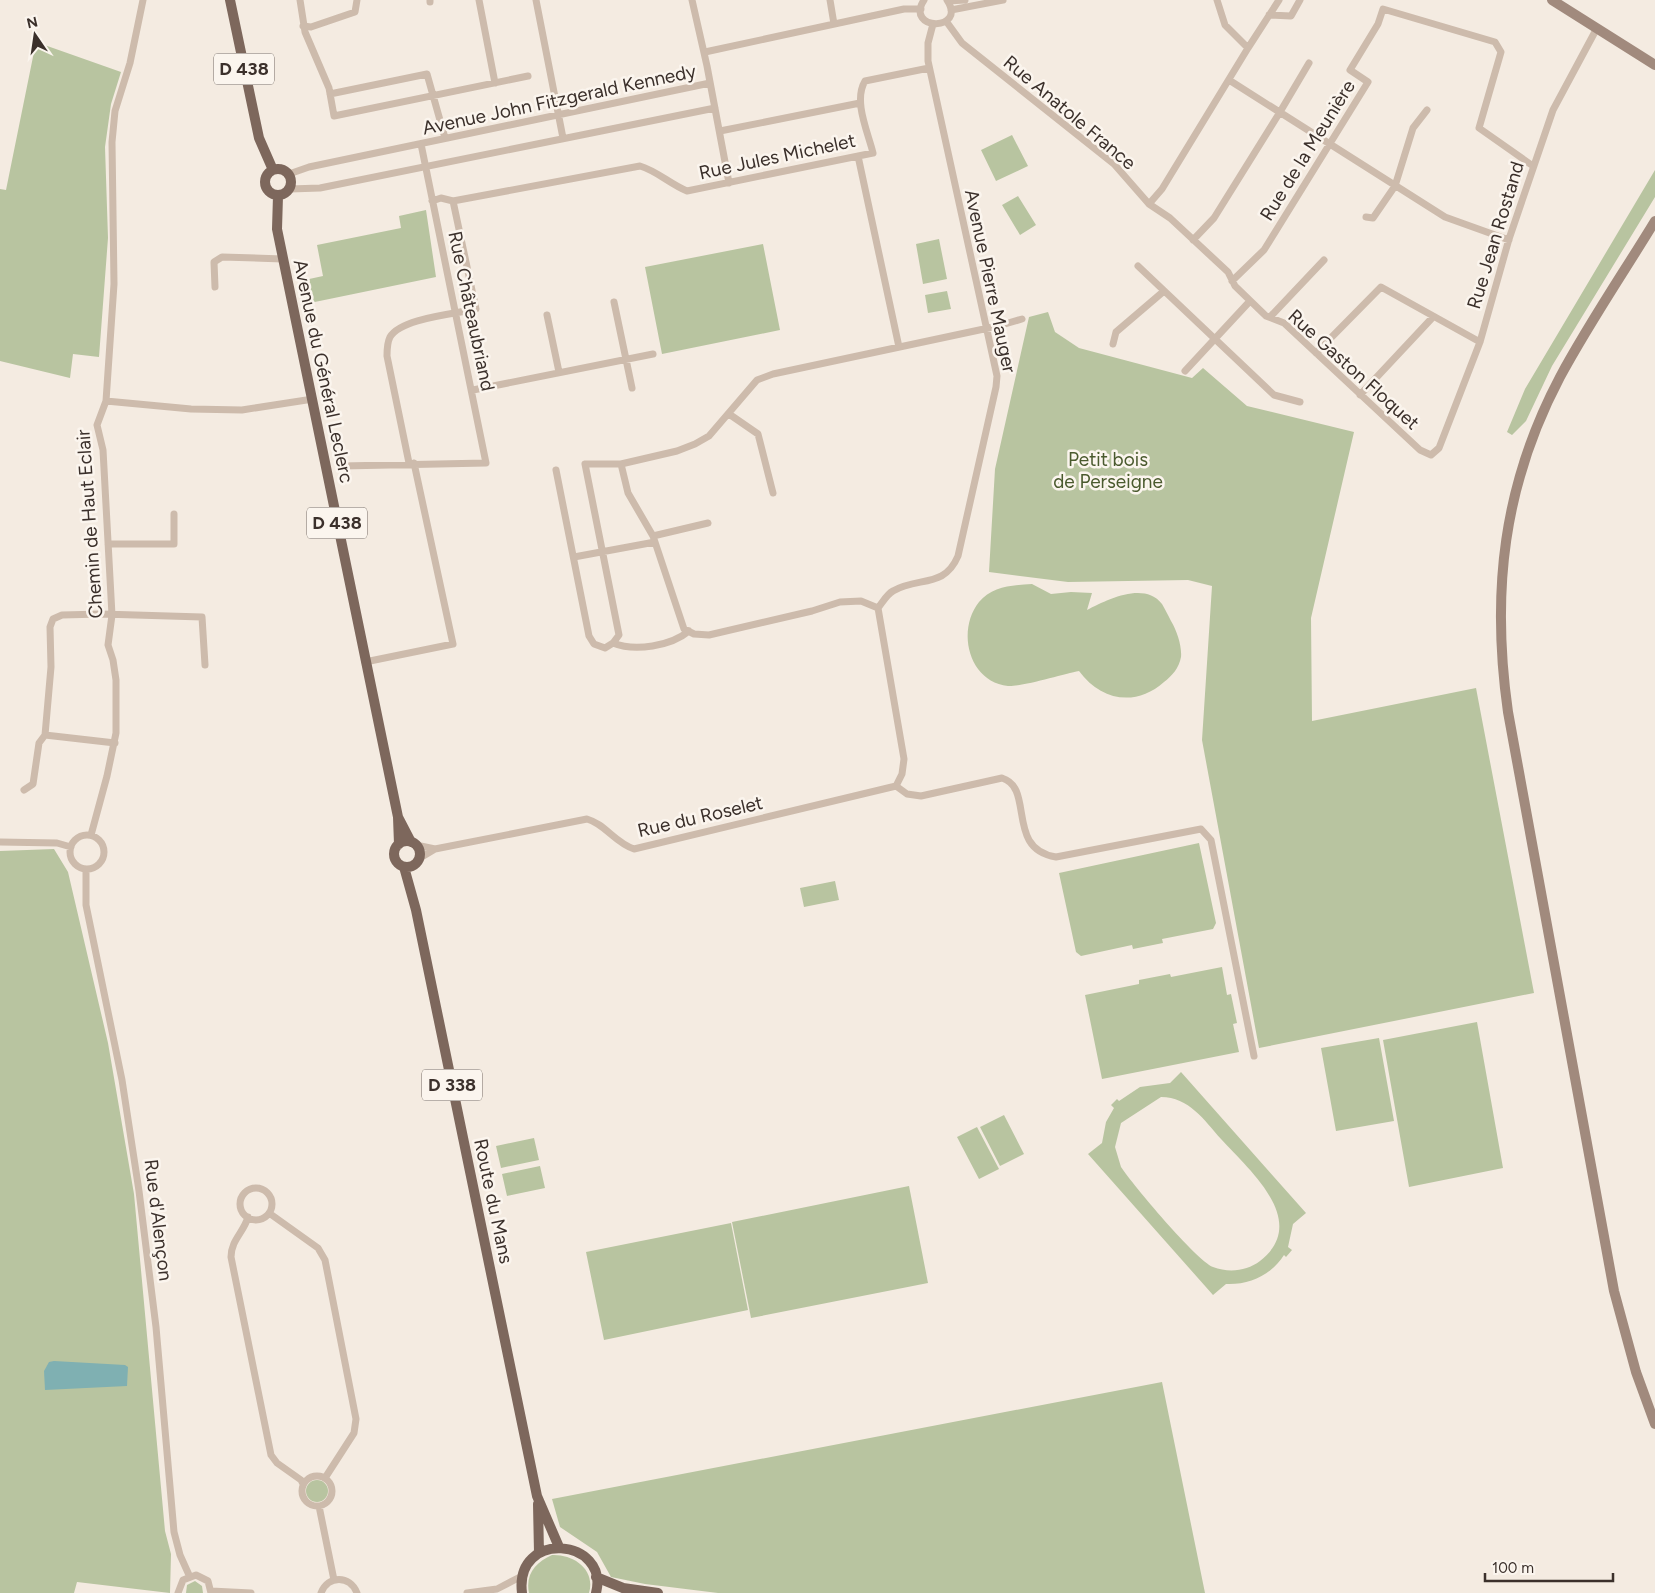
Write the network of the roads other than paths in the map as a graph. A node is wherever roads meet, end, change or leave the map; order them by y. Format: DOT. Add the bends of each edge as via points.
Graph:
graph roads {
  1 [pos="143,0"];
  2 [pos="230,0"];
  3 [pos="300,0"];
  4 [pos="357,0"];
  5 [pos="479,0"];
  6 [pos="536,0"];
  7 [pos="692,0"];
  8 [pos="830,0"];
  9 [pos="924,0"];
  10 [pos="966,0"];
  11 [pos="1003,0"];
  12 [pos="1217,0"];
  13 [pos="1279,0"];
  14 [pos="1300,0"];
  15 [pos="1552,0"];
  16 [pos="948,1"];
  17 [pos="921,8"];
  18 [pos="951,10"];
  19 [pos="1269,16"];
  20 [pos="946,21"];
  21 [pos="834,24"];
  22 [pos="933,24"];
  23 [pos="303,26"];
  24 [pos="1597,28"];
  25 [pos="1248,48"];
  26 [pos="704,52"];
  27 [pos="1309,62"];
  28 [pos="1655,65"];
  29 [pos="930,68"];
  30 [pos="528,76"];
  31 [pos="1229,80"];
  32 [pos="495,83"];
  33 [pos="710,84"];
  34 [pos="330,94"];
  35 [pos="434,96"];
  36 [pos="860,102"];
  37 [pos="715,108"];
  38 [pos="1427,110"];
  39 [pos="1280,112"];
  40 [pos="558,116"];
  41 [pos="720,131"];
  42 [pos="445,138"];
  43 [pos="563,138"];
  44 [pos="421,144"];
  45 [pos="1330,145"];
  46 [pos="858,156"];
  47 [pos="1533,166"];
  48 [pos="427,167"];
  49 [pos="273,170"];
  50 [pos="289,174"];
  51 [pos="728,183"];
  52 [pos="1395,186"];
  53 [pos="290,189"];
  54 [pos="278,196"];
  55 [pos="432,201"];
  56 [pos="453,201"];
  57 [pos="1149,204"];
  58 [pos="1366,218"];
  59 [pos="1655,220"];
  60 [pos="1193,240"];
  61 [pos="1509,240"];
  62 [pos="283,259"];
  63 [pos="1324,260"];
  64 [pos="1138,266"];
  65 [pos="1232,281"];
  66 [pos="215,287"];
  67 [pos="1164,291"];
  68 [pos="1250,301"];
  69 [pos="614,302"];
  70 [pos="455,314"];
  71 [pos="547,315"];
  72 [pos="1270,317"];
  73 [pos="1433,317"];
  74 [pos="1022,319"];
  75 [pos="986,328"];
  76 [pos="1215,339"];
  77 [pos="1480,342"];
  78 [pos="1113,344"];
  79 [pos="899,347"];
  80 [pos="1316,353"];
  81 [pos="653,354"];
  82 [pos="626,359"];
  83 [pos="1185,370"];
  84 [pos="559,372"];
  85 [pos="632,388"];
  86 [pos="473,390"];
  87 [pos="1360,395"];
  88 [pos="313,399"];
  89 [pos="106,401"];
  90 [pos="1300,402"];
  91 [pos="729,414"];
  92 [pos="1431,454"];
  93 [pos="412,463"];
  94 [pos="621,464"];
  95 [pos="342,466"];
  96 [pos="556,470"];
  97 [pos="772,493"];
  98 [pos="174,514"];
  99 [pos="708,523"];
  100 [pos="654,539"];
  101 [pos="108,544"];
  102 [pos="603,551"];
  103 [pos="574,557"];
  104 [pos="878,608"];
  105 [pos="112,614"];
  106 [pos="689,632"];
  107 [pos="613,643"];
  108 [pos="365,662"];
  109 [pos="205,665"];
  110 [pos="44,735"];
  111 [pos="115,743"];
  112 [pos="896,786"];
  113 [pos="24,790"];
  114 [pos="398,817"];
  115 [pos="91,835"];
  116 [pos="0,842"];
  117 [pos="414,843"];
  118 [pos="399,844"];
  119 [pos="71,847"];
  120 [pos="434,849"];
  121 [pos="418,862"];
  122 [pos="404,867"];
  123 [pos="86,869"];
  124 [pos="416,910"];
  125 [pos="1254,1056"];
  126 [pos="269,1213"];
  127 [pos="248,1217"];
  128 [pos="1655,1424"];
  129 [pos="325,1478"];
  130 [pos="303,1484"];
  131 [pos="538,1500"];
  132 [pos="319,1506"];
  133 [pos="559,1547"];
  134 [pos="539,1553"];
  135 [pos="189,1576"];
  136 [pos="522,1576"];
  137 [pos="596,1577"];
  138 [pos="334,1580"];
  139 [pos="356,1591"];
  140 [pos="211,1592"];
  141 [pos="178,1593"];
  142 [pos="251,1593"];
  143 [pos="322,1593"];
  144 [pos="365,1593"];
  145 [pos="467,1593"];
  146 [pos="522,1593"];
  147 [pos="596,1593"];
  148 [pos="658,1593"];
  1 -- 89 [label="street, Chemin de Haut Eclair" via="130,63 115,111 112,142 114,284"];
  2 -- 49 [label="main road, D 438" via="256,123"];
  3 -- 23 [label="street"];
  4 -- 23 [label="street" via="355,12 311,27"];
  5 -- 32 [label="street"];
  6 -- 40 [label="street"];
  7 -- 26 [label="street"];
  8 -- 21 [label="street"];
  9 -- 17 [label="street"];
  10 -- 16 [label="street"];
  11 -- 18 [label="street"];
  12 -- 25 [label="street" via="1225,24"];
  13 -- 19 [label="street"];
  14 -- 19 [label="street" via="1291,16"];
  15 -- 24 [label="main road"];
  16 -- 18 [label="street"];
  17 -- 21 [label="street"];
  17 -- 22 [label="street" via="925,20"];
  18 -- 20 [label="street"];
  19 -- 25 [label="street"];
  20 -- 22 [label="street"];
  20 -- 57 [label="street, Rue Anatole France" via="962,43 1114,164"];
  21 -- 26 [label="street"];
  22 -- 29 [label="street, Avenue Pierre Mauger" via="928,43"];
  23 -- 34 [label="street"];
  24 -- 28 [label="main road"];
  24 -- 47 [label="street, Rue Jean Rostand" via="1553,110"];
  25 -- 31 [label="street"];
  26 -- 33 [label="street"];
  27 -- 39 [label="street"];
  29 -- 36 [label="street" via="865,81"];
  29 -- 75 [label="street, Avenue Pierre Mauger"];
  30 -- 32 [label="street"];
  31 -- 39 [label="street"];
  31 -- 57 [label="street" via="1162,189"];
  32 -- 35 [label="street"];
  33 -- 37 [label="street, Avenue John Fitzgerald Kennedy"];
  33 -- 40 [label="street, Avenue John Fitzgerald Kennedy"];
  34 -- 35 [label="street" via="427,74"];
  34 -- 35 [label="street" via="334,116"];
  35 -- 42 [label="street"];
  36 -- 41 [label="street"];
  36 -- 46 [label="street, Rue Jules Michelet" via="873,153"];
  37 -- 41 [label="street"];
  37 -- 43 [label="street, Avenue John Fitzgerald Kennedy"];
  38 -- 52 [label="street" via="1412,128"];
  39 -- 45 [label="street"];
  39 -- 60 [label="street" via="1214,218"];
  40 -- 42 [label="street, Avenue John Fitzgerald Kennedy"];
  40 -- 43 [label="street"];
  41 -- 51 [label="street"];
  42 -- 44 [label="street, Avenue John Fitzgerald Kennedy"];
  43 -- 48 [label="street, Avenue John Fitzgerald Kennedy"];
  44 -- 48 [label="street, Rue Châteaubriand"];
  44 -- 50 [label="street, Avenue John Fitzgerald Kennedy"];
  45 -- 47 [label="street, Rue de la Meunière" via="1368,82 1350,70 1378,24 1383,9 1495,42 1501,52 1479,128"];
  45 -- 52 [label="street"];
  45 -- 65 [label="street, Rue de la Meunière" via="1264,250"];
  46 -- 51 [label="street, Rue Jules Michelet"];
  46 -- 79 [label="street"];
  47 -- 61 [label="street, Rue Jean Rostand"];
  48 -- 53 [label="street, Avenue John Fitzgerald Kennedy" via="320,188"];
  48 -- 55 [label="street, Rue Châteaubriand"];
  49 -- 50 [label="main road" via="284,170"];
  49 -- 54 [label="main road" via="265,183 270,193"];
  50 -- 53 [label="main road"];
  51 -- 56 [label="street, Rue Jules Michelet" via="687,191 653,170 640,166"];
  52 -- 58 [label="street" via="1373,218"];
  52 -- 61 [label="street" via="1445,217"];
  53 -- 54 [label="main road"];
  54 -- 62 [label="main road, Avenue du Général Leclerc / D 438" via="277,229"];
  55 -- 56 [label="street" via="441,198"];
  55 -- 70 [label="street, Rue Châteaubriand"];
  56 -- 70 [label="street" via="476,309"];
  57 -- 60 [label="street, Rue Gaston Floquet"];
  59 -- 128 [label="main road" via="1560,378 1528,452 1514,495 1507,532 1499,633 1508,712 1614,1291 1636,1372"];
  60 -- 65 [label="street, Rue Gaston Floquet" via="1228,272"];
  61 -- 77 [label="street, Rue Jean Rostand"];
  62 -- 66 [label="street" via="222,257 214,262"];
  62 -- 88 [label="main road, Avenue du Général Leclerc / D 438"];
  63 -- 72 [label="street"];
  64 -- 67 [label="street"];
  65 -- 68 [label="street, Rue Gaston Floquet"];
  67 -- 76 [label="street"];
  67 -- 78 [label="street" via="1116,332"];
  68 -- 72 [label="street, Rue Gaston Floquet"];
  68 -- 76 [label="street"];
  69 -- 82 [label="street"];
  70 -- 86 [label="street, Rue Châteaubriand"];
  70 -- 93 [label="street" via="408,323 391,335 387,345"];
  71 -- 84 [label="street"];
  72 -- 80 [label="street, Rue Gaston Floquet" via="1284,323"];
  73 -- 77 [label="street"];
  73 -- 80 [label="street" via="1381,287"];
  73 -- 87 [label="street"];
  74 -- 75 [label="street"];
  75 -- 79 [label="street"];
  75 -- 104 [label="street, Avenue Pierre Mauger" via="996,387 958,556 949,572 940,578 892,591"];
  76 -- 83 [label="street"];
  76 -- 90 [label="street" via="1274,395"];
  77 -- 92 [label="street, Rue Jean Rostand" via="1439,448"];
  79 -- 91 [label="street" via="757,380"];
  80 -- 87 [label="street, Rue Gaston Floquet"];
  81 -- 82 [label="street"];
  82 -- 84 [label="street"];
  82 -- 85 [label="street"];
  84 -- 86 [label="street"];
  86 -- 93 [label="street, Rue Châteaubriand" via="486,463"];
  87 -- 92 [label="street, Rue Gaston Floquet" via="1420,450"];
  88 -- 89 [label="street" via="242,410"];
  88 -- 108 [label="main road, Avenue du Général Leclerc / D 438"];
  89 -- 101 [label="street, Chemin de Haut Eclair" via="97,425 103,450"];
  91 -- 94 [label="street" via="709,436 695,444"];
  91 -- 97 [label="street" via="758,434"];
  93 -- 95 [label="street"];
  93 -- 108 [label="street" via="453,644"];
  94 -- 100 [label="street" via="628,493"];
  94 -- 102 [label="street" via="586,464"];
  96 -- 103 [label="street"];
  98 -- 101 [label="street" via="174,544"];
  99 -- 100 [label="street"];
  100 -- 102 [label="street"];
  100 -- 106 [label="street" via="680,621"];
  101 -- 105 [label="street, Chemin de Haut Eclair"];
  102 -- 103 [label="street"];
  102 -- 107 [label="street" via="619,635"];
  103 -- 107 [label="street" via="589,636 594,644 605,648"];
  104 -- 106 [label="street" via="861,602 840,602 709,634"];
  104 -- 112 [label="street" via="904,759"];
  105 -- 109 [label="street" via="202,616"];
  105 -- 110 [label="street" via="62,615 53,619"];
  105 -- 111 [label="street, Chemin de Haut Eclair" via="108,645 116,680"];
  106 -- 107 [label="street" via="678,640 635,647"];
  108 -- 114 [label="main road, Avenue du Général Leclerc / D 438"];
  110 -- 111 [label="street"];
  110 -- 113 [label="street" via="39,744 33,784"];
  111 -- 115 [label="street, Chemin de Haut Eclair"];
  112 -- 120 [label="street, Rue du Roselet" via="634,849 587,819"];
  112 -- 125 [label="street" via="907,794 921,796 1002,778 1010,780 1016,789 1027,838 1041,855 1056,857 1201,829 1211,840"];
  114 -- 117 [label="main road, Avenue du Général Leclerc / D 438"];
  114 -- 118 [label="main road, Avenue du Général Leclerc / D 438"];
  115 -- 119 [label="street" via="77,839"];
  115 -- 123 [label="street" via="103,844 104,854 96,867"];
  116 -- 119 [label="street" via="57,843"];
  117 -- 118 [label="main road"];
  117 -- 120 [label="street, Rue du Roselet"];
  117 -- 121 [label="main road" via="420,852"];
  118 -- 122 [label="main road" via="394,854 398,864"];
  119 -- 123 [label="street" via="74,862"];
  120 -- 121 [label="street, Rue du Roselet"];
  121 -- 122 [label="main road"];
  121 -- 124 [label="main road, Route du Mans / D 338"];
  122 -- 124 [label="main road, Route du Mans / D 338"];
  123 -- 135 [label="street, Rue d'Alençon" via="86,905 122,1080 140,1191 174,1532"];
  124 -- 131 [label="main road, Route du Mans / D 338"];
  126 -- 127 [label="street" via="260,1219"];
  126 -- 127 [label="street" via="272,1200 268,1193 261,1188 253,1188 241,1199 240,1207"];
  126 -- 129 [label="street" via="318,1248 325,1260 356,1419 354,1433"];
  127 -- 130 [label="street" via="234,1241 231,1257 268,1439 274,1461"];
  129 -- 130 [label="street" via="313,1476"];
  129 -- 132 [label="street" via="332,1493 327,1503"];
  130 -- 132 [label="street" via="304,1499 310,1505"];
  131 -- 133 [label="main road, Route du Mans / D 338"];
  131 -- 134 [label="main road, Route du Mans / D 338"];
  132 -- 138 [label="street"];
  133 -- 134 [label="main road"];
  133 -- 137 [label="main road" via="572,1549 583,1556"];
  134 -- 136 [label="main road"];
  135 -- 140 [label="street" via="203,1577 208,1581"];
  135 -- 141 [label="street" via="181,1582"];
  136 -- 145 [label="street" via="497,1589"];
  136 -- 146 [label="main road"];
  137 -- 147 [label="main road"];
  137 -- 148 [label="main road" via="623,1588"];
  138 -- 139 [label="street" via="347,1581"];
  138 -- 143 [label="street" via="325,1586"];
  139 -- 144 [label="street"];
  140 -- 142 [label="street"];
}
